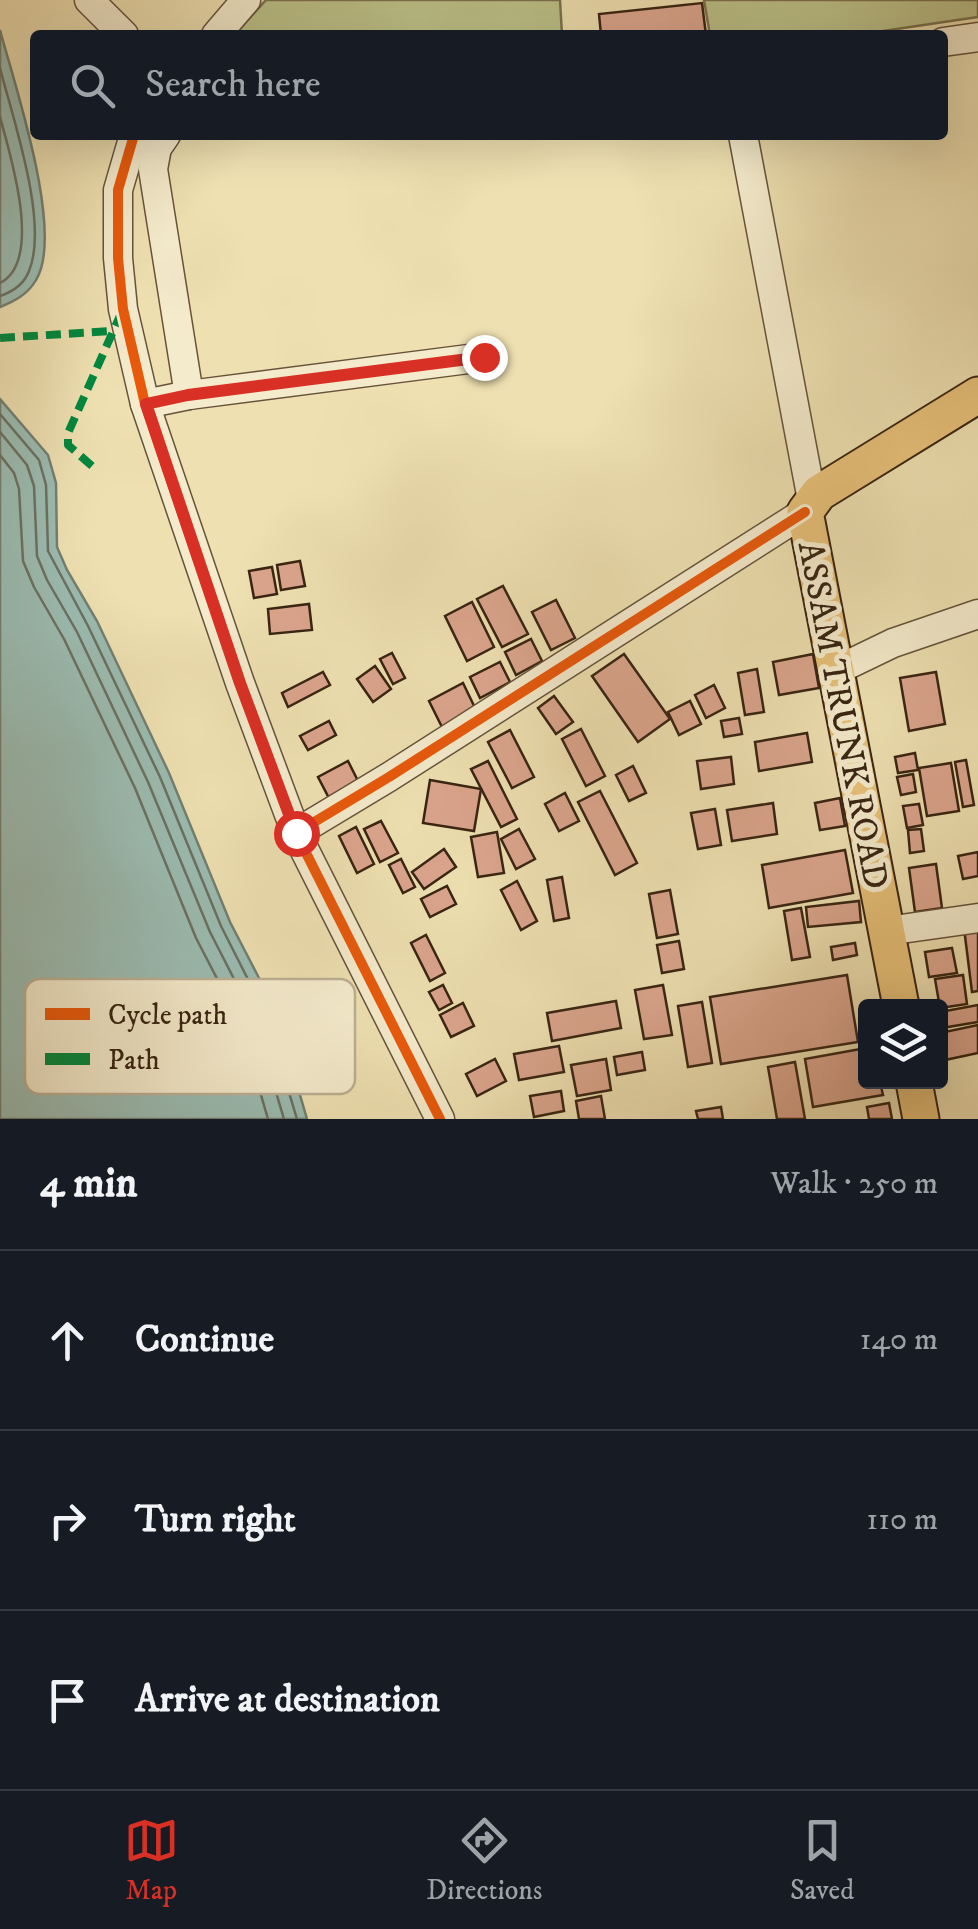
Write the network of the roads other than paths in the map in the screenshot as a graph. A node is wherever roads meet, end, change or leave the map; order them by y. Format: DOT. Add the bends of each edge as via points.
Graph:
graph roads {
  1 [pos="89,0"];
  2 [pos="246,0"];
  3 [pos="115,20"];
  4 [pos="220,30"];
  5 [pos="978,37"];
  6 [pos="948,41"];
  7 [pos="133,140"];
  8 [pos="163,140"];
  9 [pos="743,140"];
  10 [pos="484,357"];
  11 [pos="188,395"];
  12 [pos="978,395"];
  13 [pos="146,404"];
  14 [pos="808,506"];
  15 [pos="978,614"];
  16 [pos="837,670"];
  17 [pos="296,833"];
  18 [pos="978,918"];
  19 [pos="887,931"];
  20 [pos="900,999"];
  21 [pos="915,1089"];
  22 [pos="440,1119"];
  23 [pos="921,1119"];
  1 -- 3 [label="street"];
  2 -- 4 [label="street"];
  5 -- 6 [label="street"];
  7 -- 13 [label="street" via="118,190 118,258"];
  8 -- 11 [label="street" via="153,170"];
  9 -- 14 [label="street"];
  10 -- 11 [label="street"];
  11 -- 13 [label="street"];
  12 -- 14 [label="main road, ASSAM TRUNK ROAD"];
  13 -- 17 [label="street"];
  14 -- 16 [label="main road, ASSAM TRUNK ROAD"];
  14 -- 17 [label="street"];
  15 -- 16 [label="street"];
  16 -- 19 [label="main road, ASSAM TRUNK ROAD"];
  17 -- 22 [label="street"];
  18 -- 19 [label="street"];
  19 -- 20 [label="main road, ASSAM TRUNK ROAD"];
  21 -- 23 [label="main road"];
}
